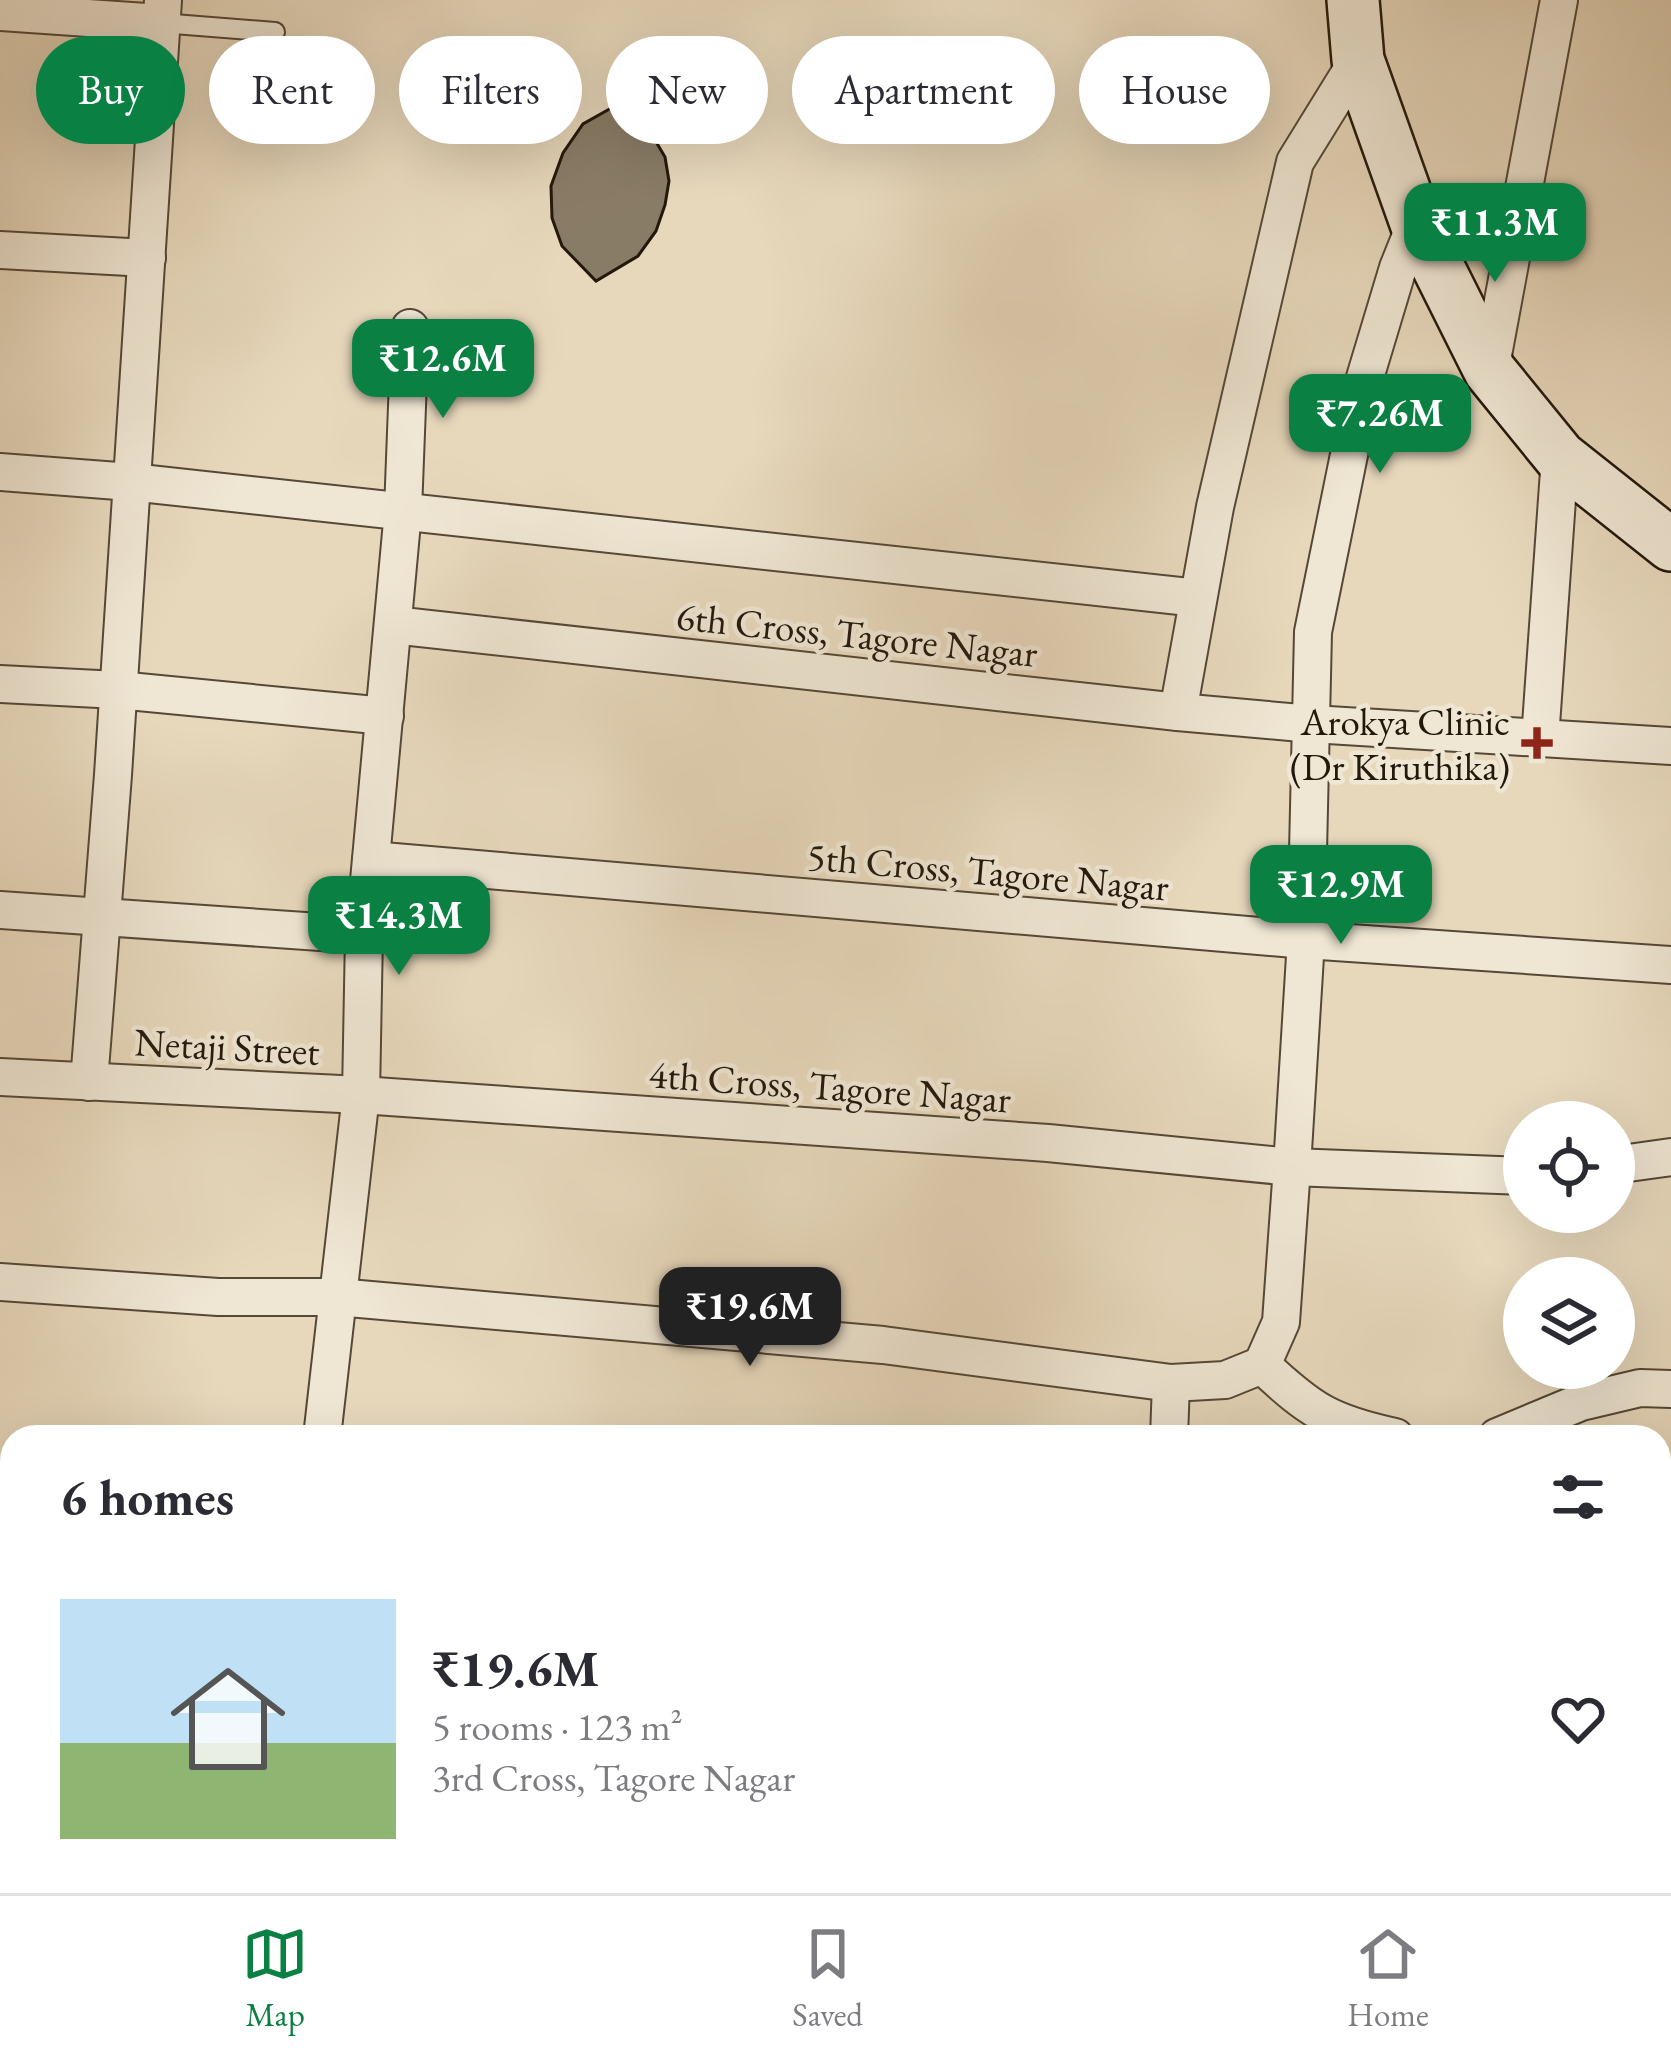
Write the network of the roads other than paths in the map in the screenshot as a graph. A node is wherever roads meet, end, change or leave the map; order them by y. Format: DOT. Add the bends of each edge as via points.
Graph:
graph roads {
  1 [pos="1353,0"];
  2 [pos="1559,0"];
  3 [pos="0,12"];
  4 [pos="162,12"];
  5 [pos="274,32"];
  6 [pos="1358,60"];
  7 [pos="1416,223"];
  8 [pos="0,250"];
  9 [pos="147,257"];
  10 [pos="410,328"];
  11 [pos="1490,371"];
  12 [pos="1560,457"];
  13 [pos="0,472"];
  14 [pos="131,482"];
  15 [pos="403,511"];
  16 [pos="1671,545"];
  17 [pos="1198,598"];
  18 [pos="393,625"];
  19 [pos="0,684"];
  20 [pos="118,690"];
  21 [pos="1178,712"];
  22 [pos="385,716"];
  23 [pos="1312,724"];
  24 [pos="1540,739"];
  25 [pos="1671,746"];
  26 [pos="370,860"];
  27 [pos="0,910"];
  28 [pos="102,915"];
  29 [pos="364,935"];
  30 [pos="1306,940"];
  31 [pos="1671,965"];
  32 [pos="0,1077"];
  33 [pos="89,1082"];
  34 [pos="361,1095"];
  35 [pos="1671,1156"];
  36 [pos="1635,1162"];
  37 [pos="1292,1167"];
  38 [pos="1503,1175"];
  39 [pos="0,1282"];
  40 [pos="338,1297"];
  41 [pos="1262,1365"];
  42 [pos="1171,1383"];
  43 [pos="1671,1389"];
  44 [pos="323,1425"];
  45 [pos="1169,1425"];
  46 [pos="1341,1425"];
  47 [pos="1526,1425"];
  1 -- 6 [label="street"];
  2 -- 11 [label="street"];
  3 -- 4 [label="street"];
  4 -- 5 [label="lane"];
  4 -- 9 [label="street"];
  6 -- 7 [label="street"];
  6 -- 17 [label="street" via="1295,162"];
  7 -- 11 [label="street"];
  7 -- 23 [label="street" via="1364,381 1330,540 1313,632"];
  8 -- 9 [label="street"];
  9 -- 14 [label="street"];
  10 -- 15 [label="street"];
  11 -- 12 [label="street"];
  12 -- 16 [label="street"];
  12 -- 24 [label="street"];
  13 -- 14 [label="street"];
  14 -- 15 [label="street"];
  14 -- 20 [label="street"];
  15 -- 17 [label="street"];
  15 -- 18 [label="street"];
  17 -- 21 [label="street"];
  18 -- 21 [label="street, 6th Cross, Tagore Nagar"];
  18 -- 22 [label="street"];
  19 -- 20 [label="street"];
  20 -- 22 [label="street"];
  20 -- 28 [label="street"];
  21 -- 23 [label="street, 6th Cross, Tagore Nagar"];
  22 -- 26 [label="street"];
  23 -- 24 [label="street, 6th Cross, Tagore Nagar"];
  23 -- 30 [label="street"];
  24 -- 25 [label="street, 6th Cross, Tagore Nagar"];
  26 -- 29 [label="street"];
  26 -- 30 [label="street, 5th Cross, Tagore Nagar"];
  27 -- 28 [label="street"];
  28 -- 29 [label="street"];
  28 -- 33 [label="street"];
  29 -- 34 [label="street"];
  30 -- 31 [label="street, 5th Cross, Tagore Nagar"];
  30 -- 37 [label="street"];
  32 -- 33 [label="street, Netaji Street"];
  33 -- 34 [label="street, Netaji Street"];
  34 -- 37 [label="street, 4th Cross, Tagore Nagar"];
  34 -- 40 [label="street"];
  35 -- 36 [label="street"];
  37 -- 38 [label="street, 4th Cross, Tagore Nagar"];
  37 -- 41 [label="street" via="1281,1322"];
  39 -- 40 [label="street"];
  40 -- 42 [label="street" via="883,1345"];
  40 -- 44 [label="street"];
  41 -- 42 [label="street" via="1226,1380"];
  41 -- 46 [label="street"];
  42 -- 45 [label="street"];
  43 -- 47 [label="street" via="1581,1402"];
}
